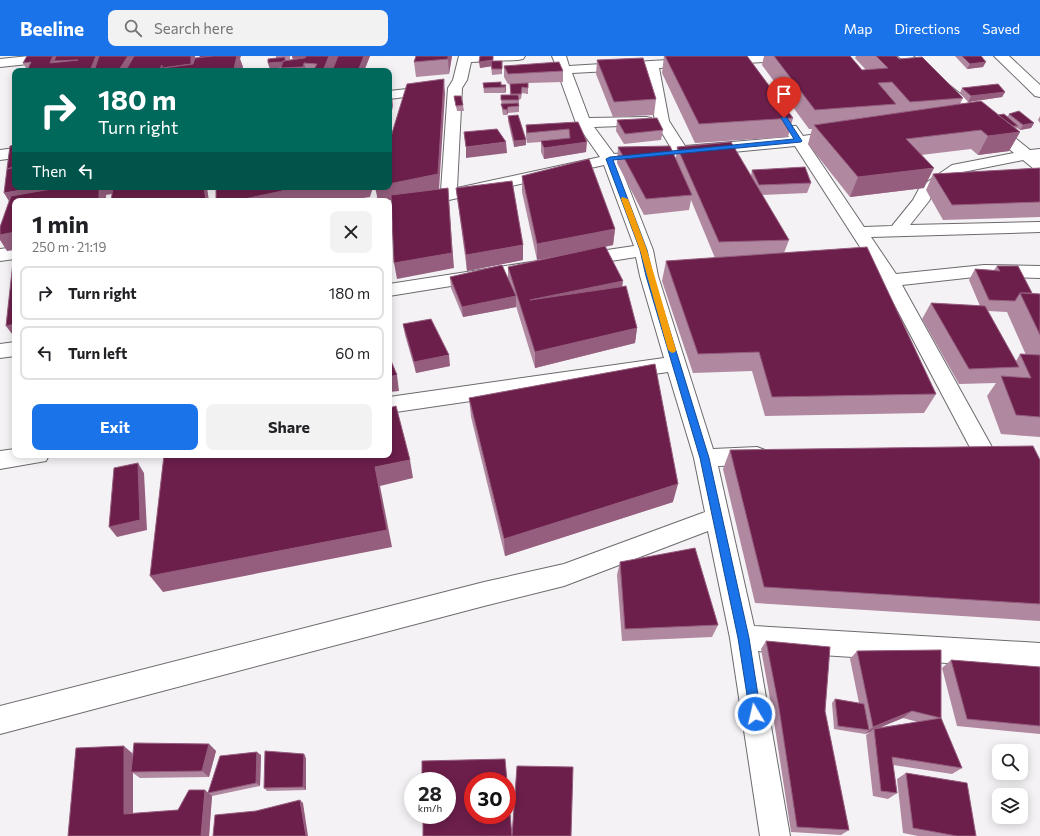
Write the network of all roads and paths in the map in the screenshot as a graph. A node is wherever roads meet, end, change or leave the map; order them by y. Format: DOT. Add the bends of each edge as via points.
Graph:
graph roads {
  1 [pos="66,56"];
  2 [pos="518,56"];
  3 [pos="559,56"];
  4 [pos="800,56"];
  5 [pos="905,56"];
  6 [pos="1001,56"];
  7 [pos="466,57"];
  8 [pos="749,62"];
  9 [pos="0,63"];
  10 [pos="652,65"];
  11 [pos="562,70"];
  12 [pos="455,88"];
  13 [pos="1040,93"];
  14 [pos="392,95"];
  15 [pos="782,116"];
  16 [pos="979,116"];
  17 [pos="963,119"];
  18 [pos="662,121"];
  19 [pos="583,123"];
  20 [pos="849,133"];
  21 [pos="798,141"];
  22 [pos="681,151"];
  23 [pos="12,153"];
  24 [pos="1033,153"];
  25 [pos="0,155"];
  26 [pos="610,159"];
  27 [pos="1040,166"];
  28 [pos="449,195"];
  29 [pos="392,203"];
  30 [pos="1040,227"];
  31 [pos="860,232"];
  32 [pos="897,232"];
  33 [pos="644,250"];
  34 [pos="12,253"];
  35 [pos="0,255"];
  36 [pos="1040,272"];
  37 [pos="891,281"];
  38 [pos="392,290"];
  39 [pos="12,349"];
  40 [pos="0,351"];
  41 [pos="676,364"];
  42 [pos="392,405"];
  43 [pos="982,449"];
  44 [pos="958,450"];
  45 [pos="1004,451"];
  46 [pos="776,456"];
  47 [pos="15,458"];
  48 [pos="705,458"];
  49 [pos="0,460"];
  50 [pos="718,517"];
  51 [pos="743,638"];
  52 [pos="1040,656"];
  53 [pos="0,720"];
  54 [pos="775,836"];
  1 -- 9 [label="street"];
  2 -- 7 [label="street"];
  3 -- 11 [label="street"];
  4 -- 8 [label="street"];
  5 -- 16 [label="street"];
  6 -- 13 [label="street"];
  7 -- 12 [label="street" via="460,80"];
  8 -- 10 [label="street"];
  10 -- 11 [label="street"];
  10 -- 18 [label="street"];
  11 -- 19 [label="street"];
  12 -- 14 [label="street"];
  12 -- 28 [label="street"];
  15 -- 21 [label="street"];
  16 -- 17 [label="street"];
  16 -- 24 [label="street"];
  18 -- 19 [label="street"];
  18 -- 22 [label="street"];
  19 -- 26 [label="street"];
  20 -- 21 [label="street"];
  21 -- 22 [label="street"];
  21 -- 31 [label="street"];
  22 -- 26 [label="street"];
  23 -- 25 [label="street"];
  24 -- 27 [label="street"];
  24 -- 32 [label="street" via="958,168 926,190 921,201"];
  26 -- 28 [label="street"];
  26 -- 33 [label="street"];
  28 -- 29 [label="street"];
  30 -- 32 [label="street"];
  31 -- 32 [label="street"];
  31 -- 37 [label="street" via="865,256"];
  33 -- 38 [label="street"];
  33 -- 41 [label="street" via="657,275"];
  34 -- 35 [label="street"];
  36 -- 37 [label="street" via="1012,269 942,273"];
  37 -- 43 [label="street"];
  39 -- 40 [label="street"];
  41 -- 42 [label="street"];
  41 -- 48 [label="street"];
  43 -- 44 [label="street"];
  43 -- 45 [label="street"];
  46 -- 48 [label="street"];
  47 -- 49 [label="street"];
  48 -- 50 [label="street"];
  50 -- 51 [label="street"];
  50 -- 53 [label="street" via="564,575"];
  51 -- 52 [label="street"];
  51 -- 54 [label="street"];
}
